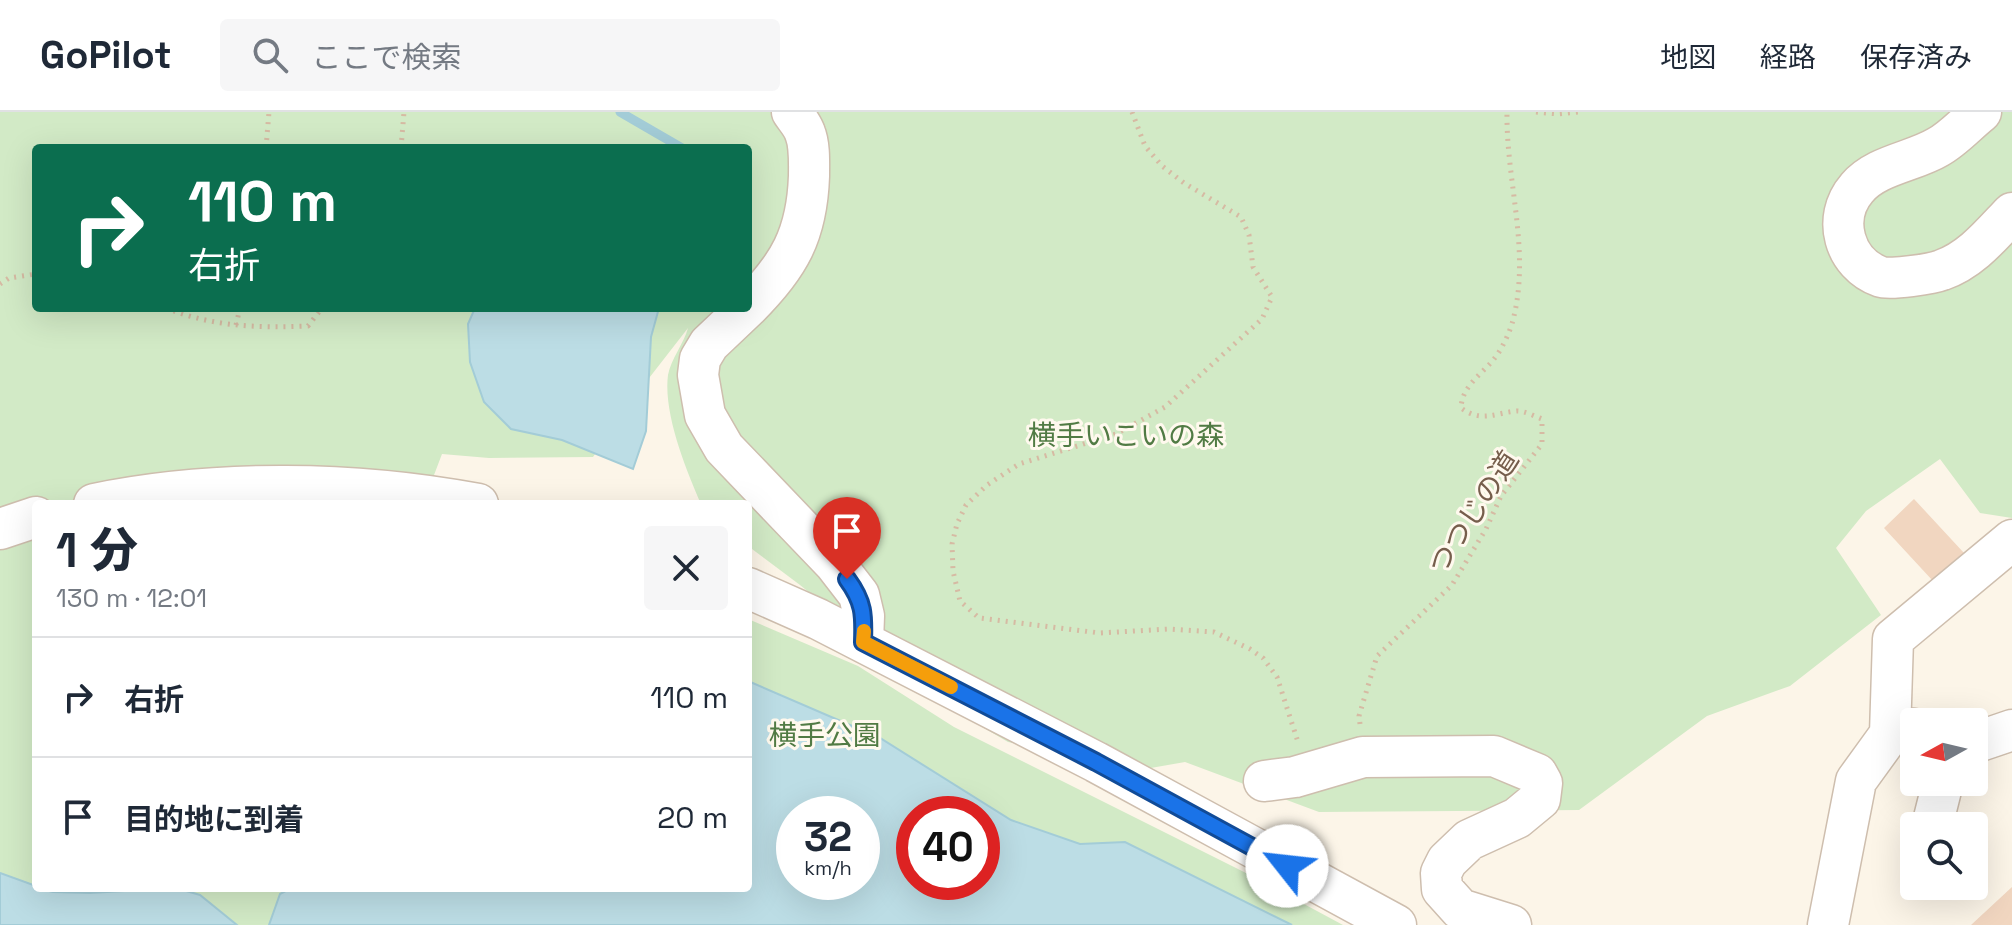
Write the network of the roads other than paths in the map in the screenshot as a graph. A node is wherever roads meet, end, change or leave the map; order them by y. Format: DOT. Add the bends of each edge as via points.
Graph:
graph roads {
  1 [pos="792,112"];
  2 [pos="1981,112"];
  3 [pos="2012,213"];
  4 [pos="752,304"];
  5 [pos="744,312"];
  6 [pos="113,500"];
  7 [pos="456,500"];
  8 [pos="32,518"];
  9 [pos="0,529"];
  10 [pos="2012,540"];
  11 [pos="752,590"];
  12 [pos="863,642"];
  13 [pos="2012,730"];
  14 [pos="1895,737"];
  15 [pos="1988,738"];
  16 [pos="1264,781"];
  17 [pos="1396,925"];
  18 [pos="1511,925"];
  19 [pos="1828,925"];
  1 -- 4 [label="street" via="805,132 808,210 795,247 773,283"];
  2 -- 3 [label="street" via="1939,147 1866,178 1843,215 1846,249 1864,268 1884,278 1941,271 1975,252"];
  5 -- 12 [label="street" via="700,359 705,415 724,448 825,552 859,595"];
  6 -- 7 [label="street" via="289,486"];
  8 -- 9 [label="street"];
  10 -- 14 [label="street" via="1893,639"];
  11 -- 12 [label="street"];
  12 -- 17 [label="street"];
  13 -- 15 [label="street"];
  14 -- 19 [label="street" via="1856,781"];
  16 -- 18 [label="street" via="1363,757 1494,756 1537,774 1540,799 1517,818 1469,840 1441,873 1442,889 1460,909"];
}
